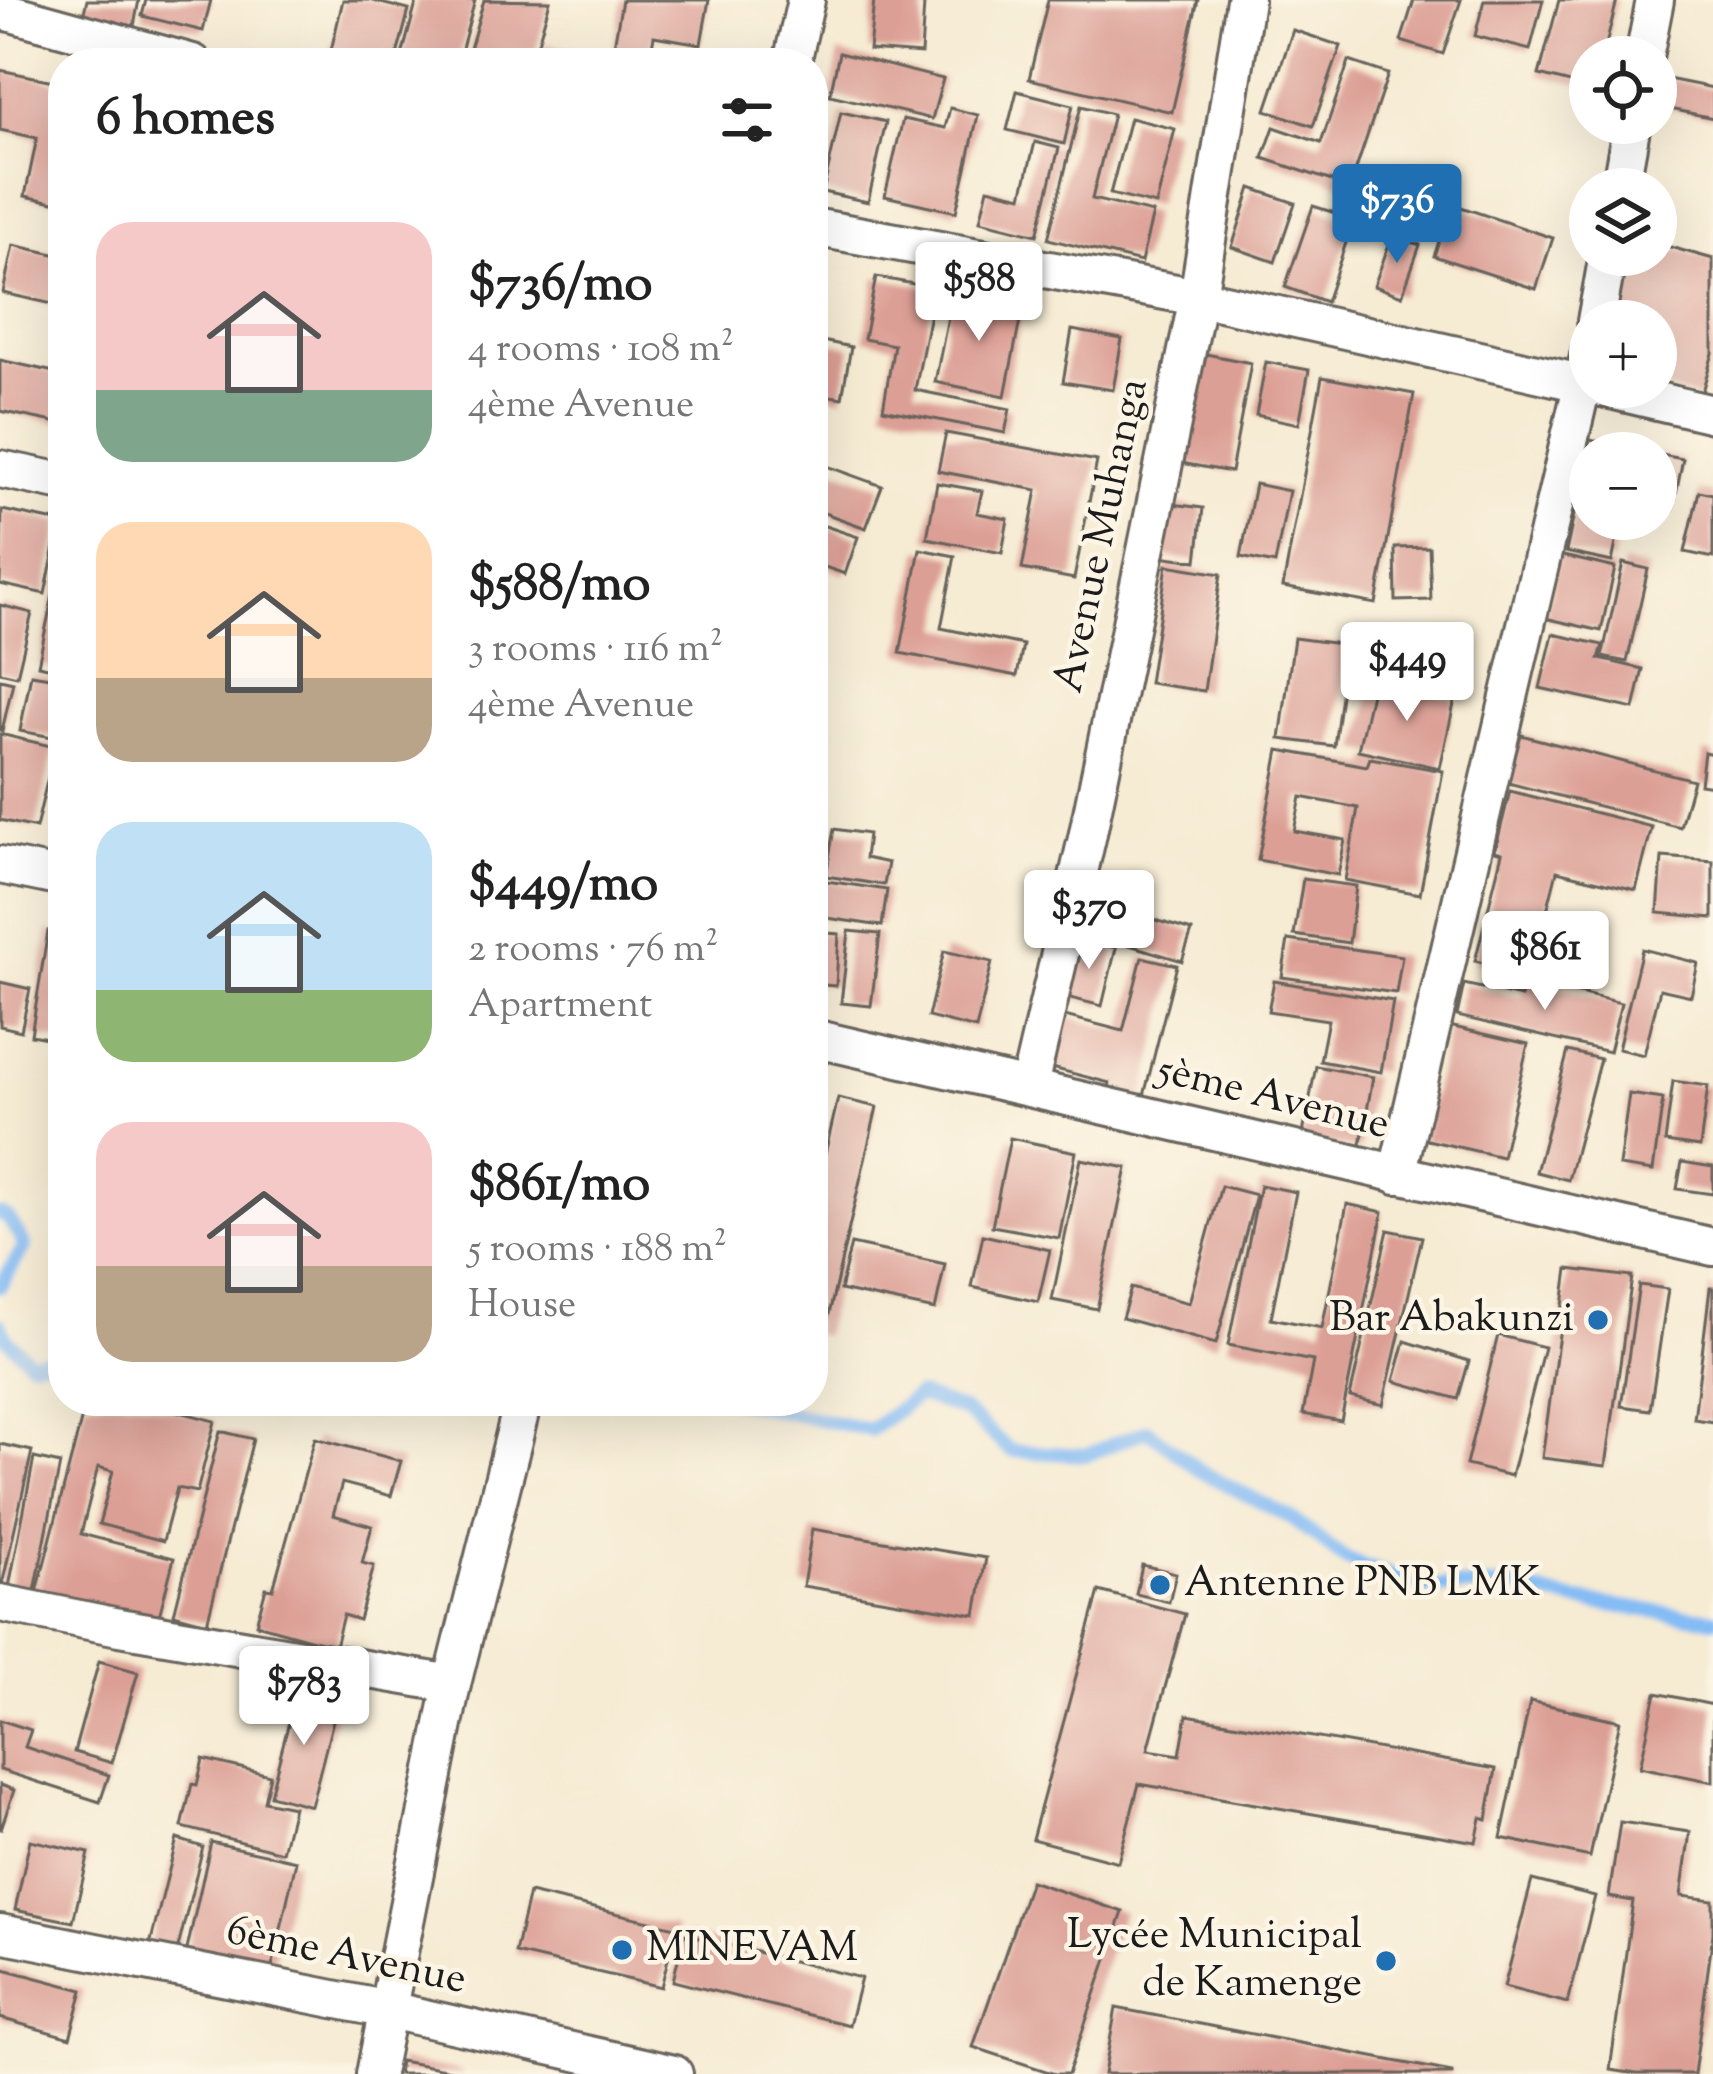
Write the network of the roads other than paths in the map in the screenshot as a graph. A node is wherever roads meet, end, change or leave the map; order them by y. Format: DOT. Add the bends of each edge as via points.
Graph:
graph roads {
  1 [pos="806,0"];
  2 [pos="1245,0"];
  3 [pos="1655,0"];
  4 [pos="0,10"];
  5 [pos="1648,36"];
  6 [pos="138,48"];
  7 [pos="795,48"];
  8 [pos="828,229"];
  9 [pos="1198,297"];
  10 [pos="1569,373"];
  11 [pos="1677,403"];
  12 [pos="1583,408"];
  13 [pos="1713,414"];
  14 [pos="0,469"];
  15 [pos="48,479"];
  16 [pos="0,865"];
  17 [pos="48,875"];
  18 [pos="828,1041"];
  19 [pos="1028,1086"];
  20 [pos="1397,1175"];
  21 [pos="1713,1246"];
  22 [pos="519,1416"];
  23 [pos="0,1603"];
  24 [pos="452,1684"];
  25 [pos="0,1933"];
  26 [pos="389,2010"];
  27 [pos="375,2074"];
  28 [pos="674,2074"];
  1 -- 7 [label="street"];
  2 -- 9 [label="street, Avenue Muhanga"];
  3 -- 5 [label="street"];
  4 -- 6 [label="street"];
  8 -- 9 [label="street"];
  9 -- 10 [label="street"];
  9 -- 19 [label="street, Avenue Muhanga" via="1088,838"];
  11 -- 13 [label="street"];
  12 -- 20 [label="street"];
  14 -- 15 [label="street"];
  16 -- 17 [label="street"];
  18 -- 19 [label="street, 5ème Avenue"];
  19 -- 20 [label="street, 5ème Avenue"];
  20 -- 21 [label="street, 5ème Avenue"];
  22 -- 24 [label="street"];
  23 -- 24 [label="street"];
  24 -- 26 [label="street"];
  25 -- 26 [label="street, 6ème Avenue"];
  26 -- 27 [label="street"];
  26 -- 28 [label="street, 6ème Avenue"];
}
